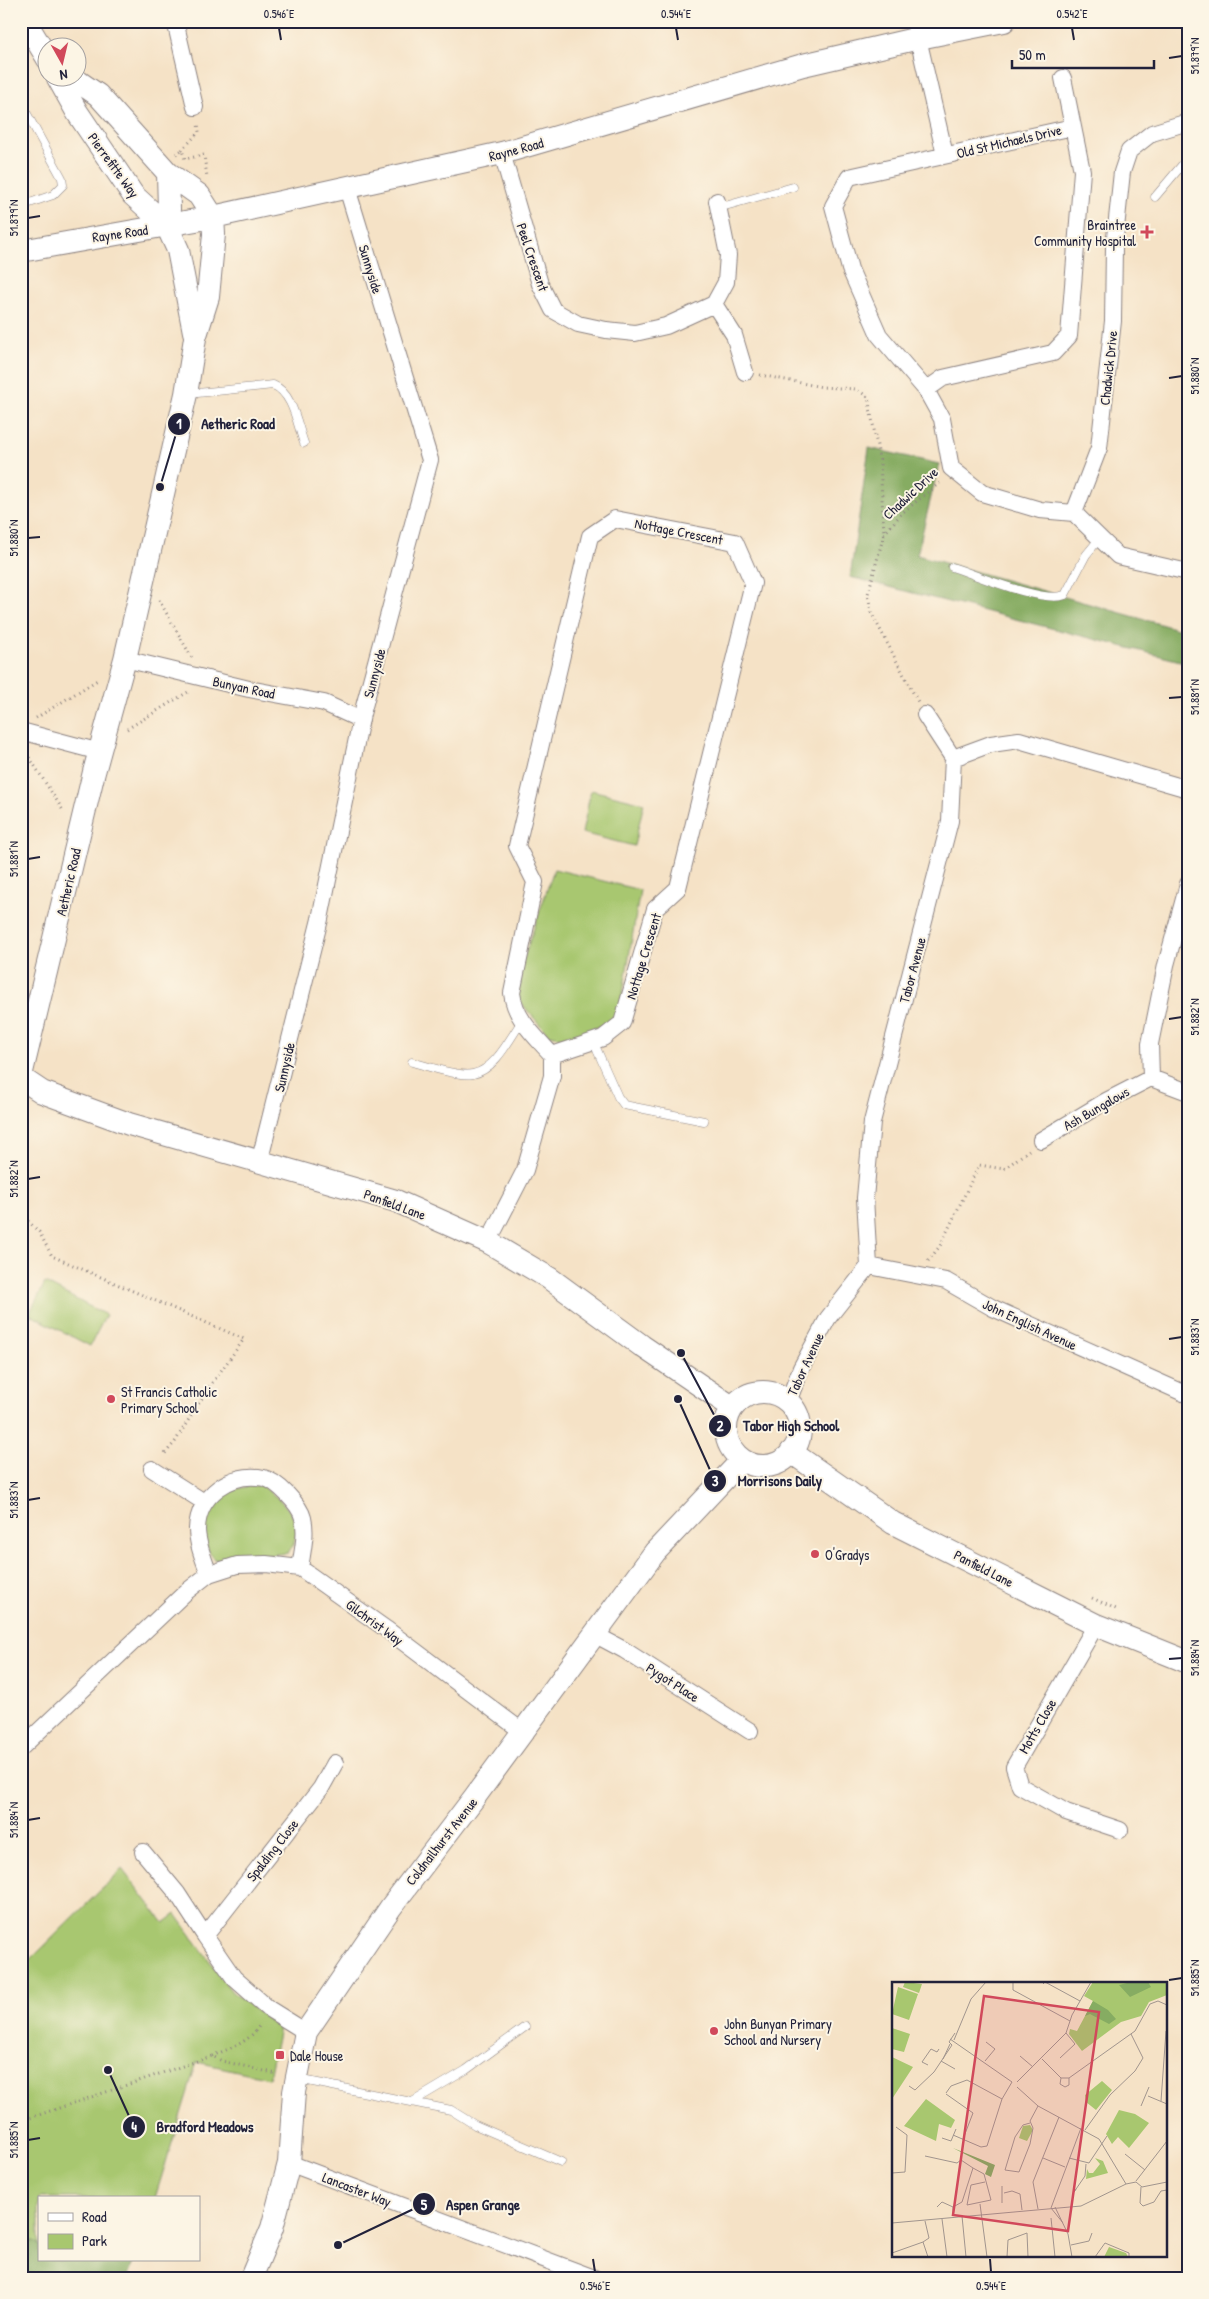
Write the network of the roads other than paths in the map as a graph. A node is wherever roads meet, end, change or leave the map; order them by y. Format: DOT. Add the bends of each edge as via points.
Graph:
graph roads {
  1 [pos="25,21"];
  2 [pos="175,21"];
  3 [pos="1004,21"];
  4 [pos="917,30"];
  5 [pos="38,42"];
  6 [pos="1064,78"];
  7 [pos="64,88"];
  8 [pos="87,88"];
  9 [pos="21,103"];
  10 [pos="195,108"];
  11 [pos="24,117"];
  12 [pos="1188,122"];
  13 [pos="1074,126"];
  14 [pos="502,153"];
  15 [pos="945,156"];
  16 [pos="1188,158"];
  17 [pos="168,173"];
  18 [pos="793,187"];
  19 [pos="347,188"];
  20 [pos="1154,197"];
  21 [pos="717,204"];
  22 [pos="21,206"];
  23 [pos="213,217"];
  24 [pos="167,226"];
  25 [pos="21,251"];
  26 [pos="714,304"];
  27 [pos="195,338"];
  28 [pos="745,372"];
  29 [pos="926,390"];
  30 [pos="186,394"];
  31 [pos="304,442"];
  32 [pos="1074,513"];
  33 [pos="1100,538"];
  34 [pos="952,567"];
  35 [pos="1188,572"];
  36 [pos="122,668"];
  37 [pos="925,715"];
  38 [pos="361,720"];
  39 [pos="23,732"];
  40 [pos="102,742"];
  41 [pos="953,758"];
  42 [pos="1188,789"];
  43 [pos="1188,884"];
  44 [pos="522,1021"];
  45 [pos="593,1041"];
  46 [pos="552,1055"];
  47 [pos="412,1062"];
  48 [pos="21,1077"];
  49 [pos="1151,1078"];
  50 [pos="1188,1092"];
  51 [pos="704,1121"];
  52 [pos="1041,1140"];
  53 [pos="259,1163"];
  54 [pos="488,1242"];
  55 [pos="869,1266"];
  56 [pos="1188,1395"];
  57 [pos="788,1402"];
  58 [pos="732,1407"];
  59 [pos="791,1452"];
  60 [pos="742,1460"];
  61 [pos="152,1469"];
  62 [pos="204,1502"];
  63 [pos="300,1568"];
  64 [pos="208,1574"];
  65 [pos="1096,1624"];
  66 [pos="594,1634"];
  67 [pos="1188,1662"];
  68 [pos="523,1732"];
  69 [pos="750,1732"];
  70 [pos="21,1748"];
  71 [pos="336,1764"];
  72 [pos="1120,1830"];
  73 [pos="143,1852"];
  74 [pos="205,1936"];
  75 [pos="525,2027"];
  76 [pos="306,2032"];
  77 [pos="296,2078"];
  78 [pos="414,2101"];
  79 [pos="561,2162"];
  80 [pos="288,2163"];
  81 [pos="251,2278"];
  82 [pos="594,2278"];
  1 -- 5 [label="street"];
  2 -- 10 [label="street"];
  3 -- 4 [label="street, Rayne Road"];
  4 -- 14 [label="street, Rayne Road"];
  4 -- 15 [label="street, Old St Michaels Drive"];
  6 -- 13 [label="street, Old St Michaels Drive"];
  7 -- 24 [label="street, Pierrefitte Way" via="133,195"];
  8 -- 17 [label="street" via="98,95"];
  9 -- 11 [label="lane"];
  11 -- 22 [label="lane" via="62,178 63,185 53,195"];
  12 -- 32 [label="street, Chadwick Drive" via="1152,133 1129,152 1122,172 1114,247 1112,330 1099,448"];
  13 -- 15 [label="street, Old St Michaels Drive"];
  13 -- 29 [label="street, Old St Michaels Drive" via="1082,171 1069,336 1053,353 943,378"];
  14 -- 19 [label="street, Rayne Road"];
  14 -- 26 [label="street, Peel Crescent" via="540,284 553,310 578,324 635,333 666,326"];
  15 -- 29 [label="street, Old St Michaels Drive" via="849,177 833,206 850,269 879,336"];
  16 -- 20 [label="lane"];
  17 -- 23 [label="street" via="199,195"];
  17 -- 24 [label="street"];
  18 -- 21 [label="lane"];
  19 -- 23 [label="street, Rayne Road"];
  19 -- 38 [label="street, Sunnyside" via="430,460"];
  21 -- 26 [label="street" via="728,255 726,282"];
  23 -- 24 [label="street, Rayne Road"];
  23 -- 27 [label="street, Aetheric Road" via="208,296"];
  24 -- 25 [label="street, Rayne Road"];
  24 -- 27 [label="street, Aetheric Road" via="178,250"];
  26 -- 28 [label="street" via="734,335"];
  27 -- 30 [label="street, Aetheric Road"];
  29 -- 32 [label="street, Old St Michaels Drive" via="942,419 951,468 982,493 1040,510"];
  30 -- 31 [label="lane" via="273,385 282,388 288,396"];
  30 -- 36 [label="street, Aetheric Road"];
  32 -- 33 [label="street"];
  33 -- 34 [label="lane" via="1086,555 1065,595 1058,598"];
  33 -- 35 [label="street" via="1118,556"];
  36 -- 38 [label="street, Bunyan Road" via="195,677 324,703"];
  36 -- 40 [label="street, Aetheric Road"];
  37 -- 41 [label="street"];
  38 -- 53 [label="street, Sunnyside" via="320,919"];
  39 -- 40 [label="street"];
  40 -- 48 [label="street, Aetheric Road"];
  41 -- 42 [label="street" via="991,744 1019,740"];
  41 -- 55 [label="street, Tabor Avenue" via="950,821 872,1122 865,1198"];
  43 -- 49 [label="street" via="1166,965 1150,1044"];
  44 -- 45 [label="street, Nottage Crescent" via="513,1007 512,993 535,882 517,846 590,536 615,519 734,542 753,583 678,888 656,909 622,1023 603,1038"];
  44 -- 46 [label="street, Nottage Crescent"];
  44 -- 47 [label="lane" via="483,1071 471,1074"];
  45 -- 46 [label="street, Nottage Crescent"];
  45 -- 51 [label="lane" via="624,1105"];
  46 -- 54 [label="street" via="552,1076 525,1170"];
  48 -- 53 [label="street, Panfield Lane" via="42,1092 129,1124"];
  49 -- 50 [label="street"];
  49 -- 52 [label="street, Ash Bungalows"];
  53 -- 54 [label="street, Panfield Lane" via="396,1201"];
  54 -- 58 [label="street, Panfield Lane" via="549,1278"];
  55 -- 56 [label="street, John English Avenue" via="946,1281 993,1308"];
  55 -- 57 [label="street, Tabor Avenue" via="828,1318 801,1368"];
  57 -- 58 [label="street" via="776,1394 764,1392 749,1394"];
  57 -- 59 [label="street" via="796,1412 800,1426"];
  58 -- 60 [label="street" via="726,1422 726,1435 733,1451"];
  59 -- 60 [label="street" via="768,1465"];
  59 -- 65 [label="street, Panfield Lane" via="893,1523"];
  60 -- 66 [label="street, Coldnailhurst Avenue" via="655,1552"];
  61 -- 62 [label="street"];
  62 -- 63 [label="street" via="216,1488 242,1478 265,1478 292,1498 303,1518"];
  62 -- 64 [label="street" via="197,1529"];
  63 -- 64 [label="street, Gilchrist Way" via="237,1565"];
  63 -- 68 [label="street, Gilchrist Way"];
  64 -- 70 [label="street"];
  65 -- 67 [label="street, Panfield Lane"];
  65 -- 72 [label="street, Motts Close" via="1014,1767 1020,1786 1066,1812"];
  66 -- 68 [label="street, Coldnailhurst Avenue"];
  66 -- 69 [label="street, Pygot Place"];
  68 -- 76 [label="street, Coldnailhurst Avenue" via="391,1907"];
  71 -- 74 [label="street, Spalding Close" via="321,1788"];
  73 -- 74 [label="street" via="177,1893"];
  74 -- 76 [label="street" via="234,1978 269,2009"];
  75 -- 78 [label="lane" via="466,2070"];
  76 -- 77 [label="street, Coldnailhurst Avenue"];
  77 -- 78 [label="lane"];
  77 -- 80 [label="street, Coldnailhurst Avenue"];
  78 -- 79 [label="lane" via="451,2110 475,2125"];
  80 -- 81 [label="street, Coldnailhurst Avenue" via="272,2228"];
  80 -- 82 [label="street, Lancaster Way"];
}
